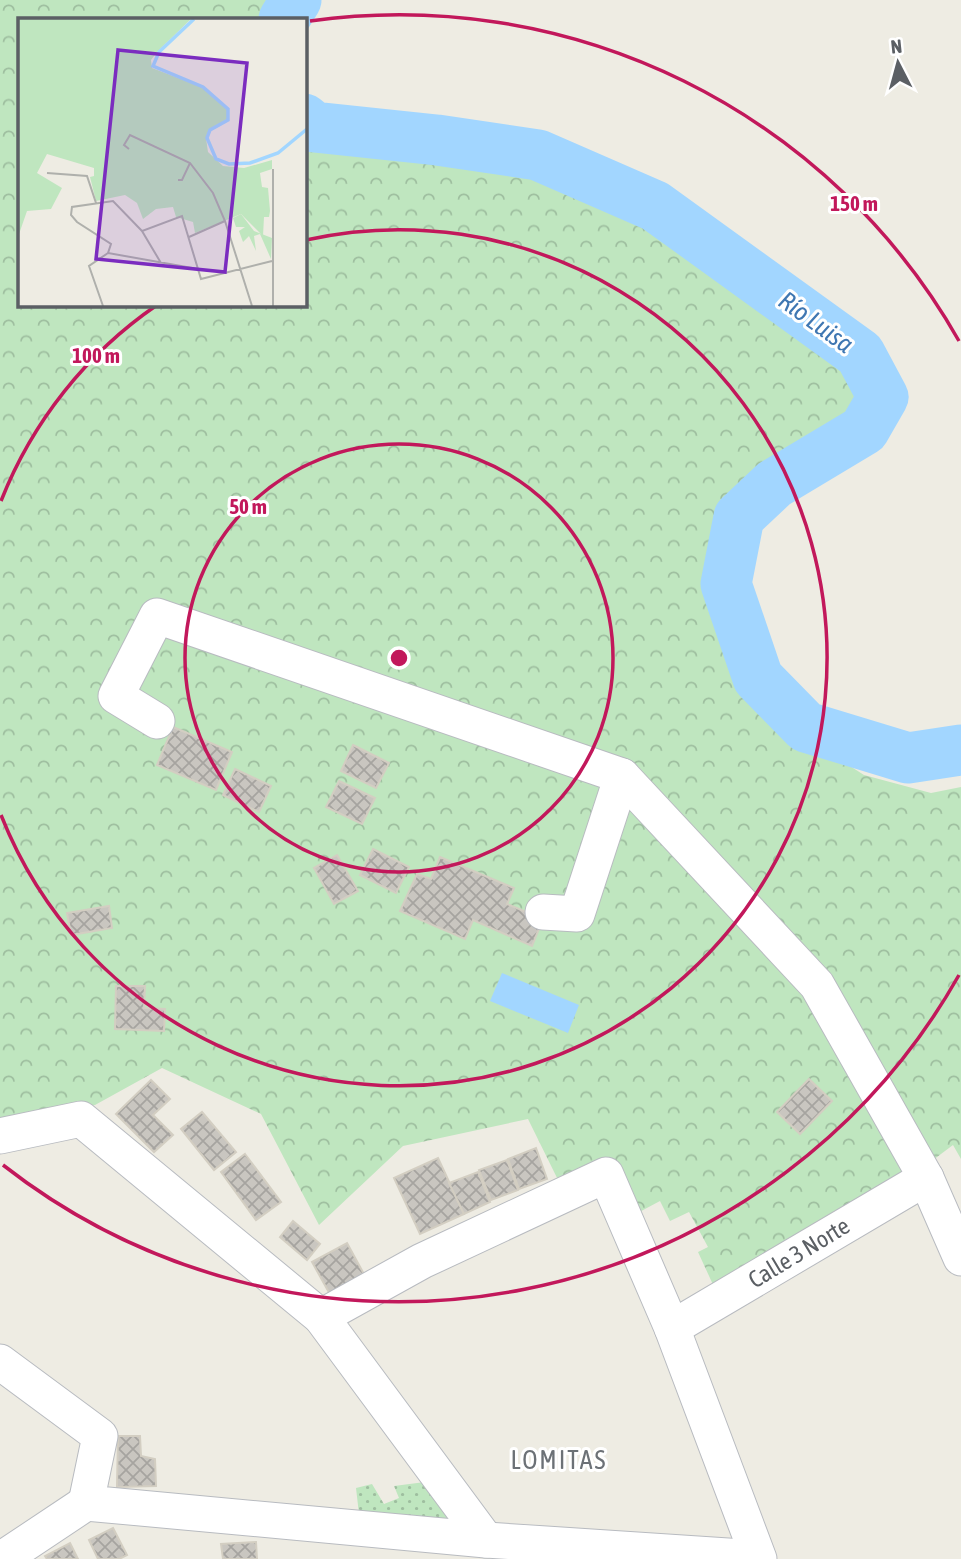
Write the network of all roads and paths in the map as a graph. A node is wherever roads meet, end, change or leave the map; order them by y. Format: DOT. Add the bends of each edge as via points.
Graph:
graph roads {
  1 [pos="158,722"];
  2 [pos="622,776"];
  3 [pos="543,912"];
  4 [pos="0,1136"];
  5 [pos="926,1178"];
  6 [pos="961,1258"];
  7 [pos="321,1317"];
  8 [pos="672,1328"];
  9 [pos="0,1362"];
  10 [pos="86,1503"];
  11 [pos="486,1540"];
  12 [pos="2,1559"];
  13 [pos="759,1559"];
  1 -- 2 [label="street" via="116,696 157,616"];
  2 -- 3 [label="street" via="578,914"];
  2 -- 5 [label="street" via="817,985"];
  4 -- 7 [label="street" via="81,1119"];
  5 -- 6 [label="street"];
  5 -- 8 [label="street, Calle 3 Norte"];
  7 -- 8 [label="street" via="422,1261 606,1175"];
  7 -- 11 [label="street"];
  8 -- 13 [label="street"];
  9 -- 10 [label="street" via="100,1436"];
  10 -- 11 [label="street"];
  10 -- 12 [label="street"];
  11 -- 13 [label="street"];
}
